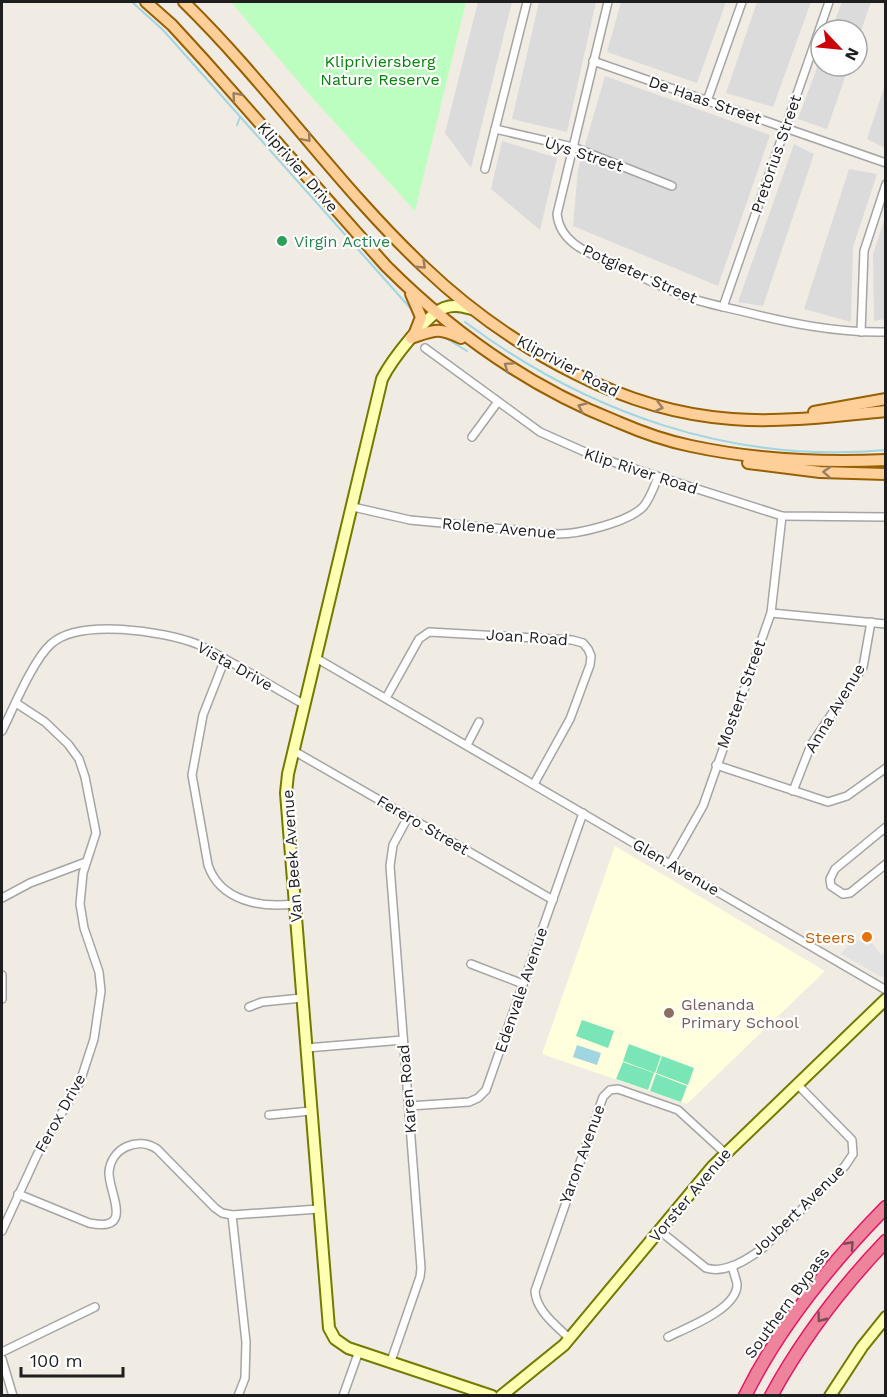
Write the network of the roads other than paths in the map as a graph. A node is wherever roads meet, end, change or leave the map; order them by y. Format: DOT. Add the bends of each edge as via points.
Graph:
graph roads {
  1 [pos="146,2"];
  2 [pos="184,2"];
  3 [pos="526,2"];
  4 [pos="608,2"];
  5 [pos="742,2"];
  6 [pos="829,2"];
  7 [pos="594,61"];
  8 [pos="707,101"];
  9 [pos="785,128"];
  10 [pos="495,129"];
  11 [pos="573,147"];
  12 [pos="885,163"];
  13 [pos="485,170"];
  14 [pos="885,184"];
  15 [pos="672,186"];
  16 [pos="409,290"];
  17 [pos="723,307"];
  18 [pos="472,309"];
  19 [pos="436,313"];
  20 [pos="861,332"];
  21 [pos="885,332"];
  22 [pos="413,337"];
  23 [pos="425,348"];
  24 [pos="483,349"];
  25 [pos="885,399"];
  26 [pos="497,403"];
  27 [pos="885,411"];
  28 [pos="782,419"];
  29 [pos="472,437"];
  30 [pos="711,450"];
  31 [pos="885,460"];
  32 [pos="885,474"];
  33 [pos="658,477"];
  34 [pos="353,507"];
  35 [pos="782,516"];
  36 [pos="885,517"];
  37 [pos="771,613"];
  38 [pos="871,622"];
  39 [pos="885,624"];
  40 [pos="316,658"];
  41 [pos="225,659"];
  42 [pos="386,698"];
  43 [pos="16,703"];
  44 [pos="305,705"];
  45 [pos="479,722"];
  46 [pos="2,731"];
  47 [pos="467,745"];
  48 [pos="294,750"];
  49 [pos="716,765"];
  50 [pos="885,768"];
  51 [pos="534,784"];
  52 [pos="793,791"];
  53 [pos="583,813"];
  54 [pos="408,816"];
  55 [pos="885,827"];
  56 [pos="86,862"];
  57 [pos="670,864"];
  58 [pos="885,864"];
  59 [pos="2,898"];
  60 [pos="552,900"];
  61 [pos="294,904"];
  62 [pos="471,964"];
  63 [pos="2,975"];
  64 [pos="523,984"];
  65 [pos="885,990"];
  66 [pos="302,998"];
  67 [pos="2,999"];
  68 [pos="885,999"];
  69 [pos="249,1007"];
  70 [pos="403,1040"];
  71 [pos="306,1048"];
  72 [pos="797,1084"];
  73 [pos="409,1106"];
  74 [pos="311,1111"];
  75 [pos="269,1115"];
  76 [pos="725,1153"];
  77 [pos="18,1194"];
  78 [pos="885,1208"];
  79 [pos="319,1209"];
  80 [pos="232,1215"];
  81 [pos="2,1231"];
  82 [pos="660,1231"];
  83 [pos="885,1241"];
  84 [pos="732,1266"];
  85 [pos="95,1307"];
  86 [pos="885,1317"];
  87 [pos="885,1322"];
  88 [pos="668,1337"];
  89 [pos="570,1339"];
  90 [pos="2,1352"];
  91 [pos="359,1352"];
  92 [pos="2,1359"];
  93 [pos="391,1361"];
  94 [pos="13,1395"];
  95 [pos="238,1395"];
  96 [pos="343,1395"];
  97 [pos="492,1395"];
  98 [pos="501,1395"];
  99 [pos="745,1395"];
  100 [pos="771,1395"];
  101 [pos="831,1395"];
  16 -- 1 [label="main road, Kliprivier Drive, one-way" via="204,60"];
  2 -- 18 [label="main road, Kliprivier Drive, one-way" via="397,240"];
  3 -- 10 [label="street"];
  4 -- 7 [label="street, Potgieter Street"];
  5 -- 8 [label="street"];
  6 -- 9 [label="street, Pretorius Street"];
  7 -- 8 [label="street, De Haas Street"];
  7 -- 11 [label="street, Potgieter Street"];
  8 -- 9 [label="street, De Haas Street"];
  9 -- 12 [label="street, De Haas Street"];
  9 -- 17 [label="street, Pretorius Street"];
  10 -- 11 [label="street, Uys Street"];
  10 -- 13 [label="street"];
  11 -- 15 [label="street, Uys Street"];
  11 -- 17 [label="street, Potgieter Street" via="557,214 567,238 665,288"];
  14 -- 20 [label="street" via="864,251"];
  16 -- 19 [label="main road, Kliprivier Drive"];
  16 -- 22 [label="main road" via="421,317"];
  17 -- 20 [label="street, Potgieter Street" via="814,327"];
  18 -- 19 [label="street" via="450,306"];
  18 -- 28 [label="main road, Kliprivier Road, one-way" via="560,366 639,401 708,417"];
  19 -- 22 [label="street, Van Beek Avenue"];
  19 -- 24 [label="main road, Kliprivier Drive"];
  20 -- 21 [label="street, Potgieter Street"];
  22 -- 24 [label="main road" via="441,330"];
  22 -- 34 [label="street, Van Beek Avenue" via="382,379"];
  23 -- 26 [label="street, Klip River Road"];
  30 -- 24 [label="main road, Kliprivier Road, one-way" via="666,440 600,415 533,382"];
  25 -- 28 [label="main road"];
  26 -- 29 [label="street"];
  26 -- 33 [label="street, Klip River Road" via="552,438"];
  27 -- 28 [label="main road, Kliprivier Road"];
  30 -- 31 [label="main road, Kliprivier Road" via="808,462"];
  32 -- 30 [label="main road, one-way" via="781,468 728,458"];
  33 -- 34 [label="street, Rolene Avenue" via="647,501 634,513 574,533 410,520"];
  33 -- 35 [label="street, Klip River Road"];
  34 -- 40 [label="street, Van Beek Avenue"];
  35 -- 36 [label="street, Klip River Road"];
  35 -- 37 [label="street, Mostert Street"];
  37 -- 38 [label="street"];
  37 -- 49 [label="street, Mostert Street"];
  38 -- 39 [label="street"];
  38 -- 52 [label="street, Anna Avenue" via="863,666 811,745"];
  40 -- 42 [label="street, Glen Avenue"];
  40 -- 44 [label="street, Van Beek Avenue"];
  41 -- 43 [label="street, Vista Drive" via="175,637 104,628 76,632 49,645"];
  41 -- 44 [label="street, Vista Drive"];
  41 -- 61 [label="street" via="203,715 193,768 208,865 219,885 240,898 264,905"];
  42 -- 47 [label="street, Glen Avenue"];
  42 -- 51 [label="street, Joan Road" via="419,639 429,632 583,643 591,656 587,672 567,727"];
  43 -- 46 [label="street, Vista Drive"];
  43 -- 56 [label="street, Ferox Drive" via="45,722 79,759 96,829"];
  44 -- 48 [label="street, Van Beek Avenue"];
  45 -- 47 [label="street"];
  47 -- 51 [label="street, Glen Avenue"];
  48 -- 54 [label="street, Ferero Street"];
  48 -- 61 [label="street, Van Beek Avenue" via="286,794"];
  49 -- 52 [label="street"];
  49 -- 57 [label="street, Mostert Street" via="700,812"];
  50 -- 52 [label="street" via="834,802"];
  51 -- 53 [label="street, Glen Avenue"];
  53 -- 57 [label="street, Glen Avenue"];
  53 -- 60 [label="street, Edenvale Avenue"];
  54 -- 60 [label="street, Ferero Street"];
  54 -- 70 [label="street, Karen Road" via="390,859"];
  55 -- 58 [label="street" via="835,869 831,886 843,894 850,893"];
  56 -- 59 [label="street"];
  56 -- 77 [label="street, Ferox Drive" via="81,915 101,985 94,1039 80,1082"];
  57 -- 65 [label="street, Glen Avenue"];
  60 -- 64 [label="street, Edenvale Avenue"];
  61 -- 66 [label="street, Van Beek Avenue"];
  62 -- 64 [label="street"];
  63 -- 67 [label="street"];
  64 -- 73 [label="street, Edenvale Avenue" via="483,1094 469,1102"];
  66 -- 69 [label="street"];
  66 -- 71 [label="street, Van Beek Avenue"];
  68 -- 72 [label="street, Vorster Avenue"];
  70 -- 71 [label="street"];
  70 -- 73 [label="street, Karen Road"];
  71 -- 74 [label="street, Van Beek Avenue"];
  72 -- 76 [label="street, Vorster Avenue"];
  72 -- 84 [label="street, Joubert Avenue" via="850,1137 853,1154 764,1247"];
  73 -- 93 [label="street, Karen Road" via="421,1268"];
  74 -- 75 [label="street"];
  74 -- 79 [label="street, Van Beek Avenue"];
  76 -- 82 [label="street, Vorster Avenue"];
  76 -- 89 [label="street, Yaron Avenue" via="678,1110 618,1089 603,1097 535,1292 542,1310"];
  77 -- 80 [label="street" via="89,1223 106,1224 115,1217 117,1205 110,1169 124,1147 142,1142 157,1149 215,1208"];
  77 -- 81 [label="street, Ferox Drive"];
  99 -- 78 [label="highway, Southern Bypass, one-way" via="817,1284"];
  79 -- 80 [label="street"];
  79 -- 91 [label="street, Van Beek Avenue" via="328,1323 338,1342"];
  80 -- 95 [label="street" via="247,1351 245,1378"];
  82 -- 84 [label="street, Joubert Avenue" via="706,1268"];
  82 -- 89 [label="street, Vorster Avenue"];
  83 -- 100 [label="highway, one-way" via="812,1330"];
  84 -- 88 [label="street" via="737,1285 728,1303"];
  85 -- 90 [label="street"];
  86 -- 101 [label="street"];
  87 -- 101 [label="street"];
  89 -- 98 [label="street, Vorster Avenue"];
  91 -- 93 [label="street"];
  91 -- 96 [label="street"];
  92 -- 94 [label="street"];
  93 -- 97 [label="street"];
}
